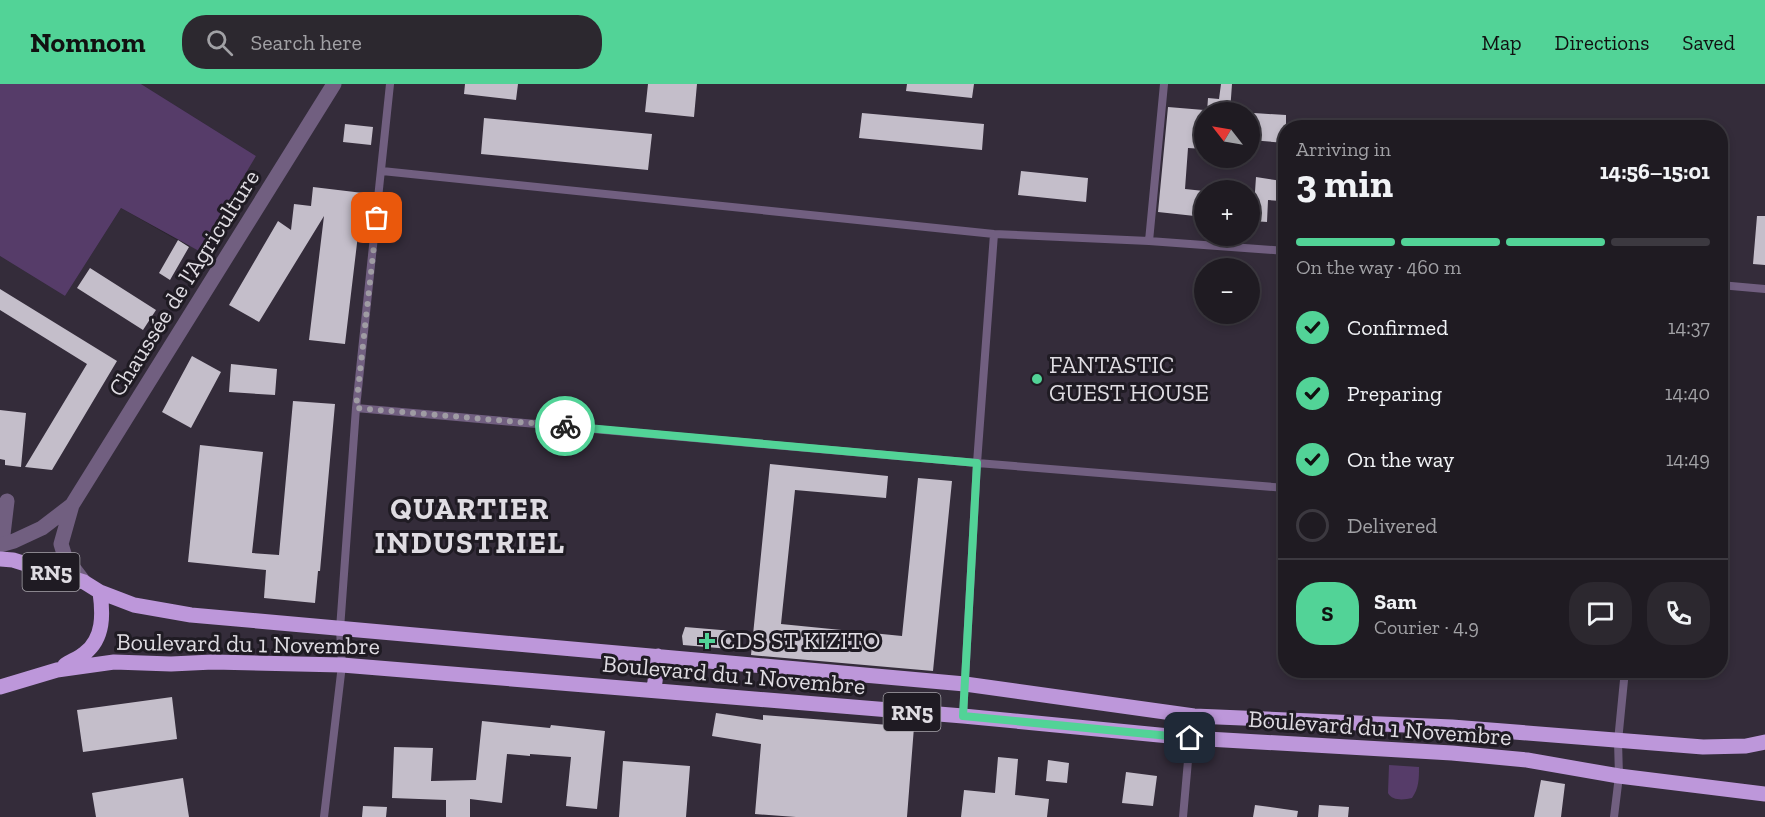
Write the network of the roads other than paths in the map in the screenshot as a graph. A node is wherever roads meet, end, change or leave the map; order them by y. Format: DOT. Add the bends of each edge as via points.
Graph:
graph roads {
  1 [pos="334,84"];
  2 [pos="390,84"];
  3 [pos="1164,84"];
  4 [pos="382,171"];
  5 [pos="994,234"];
  6 [pos="1149,241"];
  7 [pos="1278,250"];
  8 [pos="1728,286"];
  9 [pos="1765,290"];
  10 [pos="356,408"];
  11 [pos="977,463"];
  12 [pos="1278,487"];
  13 [pos="7,501"];
  14 [pos="72,505"];
  15 [pos="1,544"];
  16 [pos="0,559"];
  17 [pos="84,582"];
  18 [pos="100,592"];
  19 [pos="340,629"];
  20 [pos="657,656"];
  21 [pos="342,665"];
  22 [pos="57,670"];
  23 [pos="1624,678"];
  24 [pos="965,684"];
  25 [pos="0,687"];
  26 [pos="654,690"];
  27 [pos="963,716"];
  28 [pos="1194,716"];
  29 [pos="1452,727"];
  30 [pos="1190,738"];
  31 [pos="1618,741"];
  32 [pos="1765,742"];
  33 [pos="1452,753"];
  34 [pos="1619,776"];
  35 [pos="1765,794"];
  36 [pos="324,817"];
  37 [pos="1183,817"];
  38 [pos="1614,817"];
  1 -- 14 [label="street, Chaussée de l'Agriculture"];
  2 -- 4 [label="lane"];
  3 -- 6 [label="lane"];
  4 -- 5 [label="lane"];
  4 -- 10 [label="lane"];
  5 -- 6 [label="lane"];
  5 -- 11 [label="lane"];
  6 -- 7 [label="lane"];
  8 -- 9 [label="lane"];
  10 -- 11 [label="lane"];
  10 -- 19 [label="lane"];
  11 -- 12 [label="lane"];
  11 -- 24 [label="lane"];
  13 -- 15 [label="street"];
  14 -- 15 [label="street, Chaussée de l'Agriculture" via="42,528"];
  14 -- 17 [label="street, Chaussée de l'Agriculture" via="61,544"];
  16 -- 17 [label="main road, Boulevard du 1 Novembre / RN5"];
  17 -- 18 [label="main road, Boulevard du 1 Novembre / RN5"];
  18 -- 19 [label="main road, Boulevard du 1 Novembre / RN5" via="134,605 169,612"];
  18 -- 22 [label="main road, Boulevard du 1 Novembre / RN5" via="101,630 94,643 86,653"];
  19 -- 20 [label="main road, Boulevard du 1 Novembre / RN5"];
  19 -- 21 [label="lane"];
  20 -- 24 [label="main road, Boulevard du 1 Novembre / RN5"];
  20 -- 26 [label="main road"];
  21 -- 22 [label="main road, Boulevard du 1 Novembre / RN5" via="114,662"];
  21 -- 26 [label="main road, Boulevard du 1 Novembre / RN5"];
  21 -- 36 [label="lane"];
  22 -- 25 [label="main road, Boulevard du 1 Novembre / RN5"];
  23 -- 31 [label="lane"];
  24 -- 27 [label="lane"];
  24 -- 28 [label="main road, Boulevard du 1 Novembre / RN5"];
  26 -- 27 [label="main road, Boulevard du 1 Novembre / RN5"];
  27 -- 30 [label="main road, Boulevard du 1 Novembre / RN5"];
  28 -- 29 [label="main road, Boulevard du 1 Novembre / RN5"];
  28 -- 30 [label="lane"];
  29 -- 31 [label="main road, Boulevard du 1 Novembre / RN5"];
  29 -- 33 [label="main road"];
  30 -- 33 [label="main road, Boulevard du 1 Novembre / RN5"];
  30 -- 37 [label="lane"];
  31 -- 32 [label="main road, Boulevard du 1 Novembre / RN5" via="1703,747 1746,747"];
  31 -- 34 [label="lane"];
  33 -- 34 [label="main road, Boulevard du 1 Novembre / RN5" via="1527,760"];
  34 -- 35 [label="main road, Boulevard du 1 Novembre / RN5"];
  34 -- 38 [label="lane"];
}
